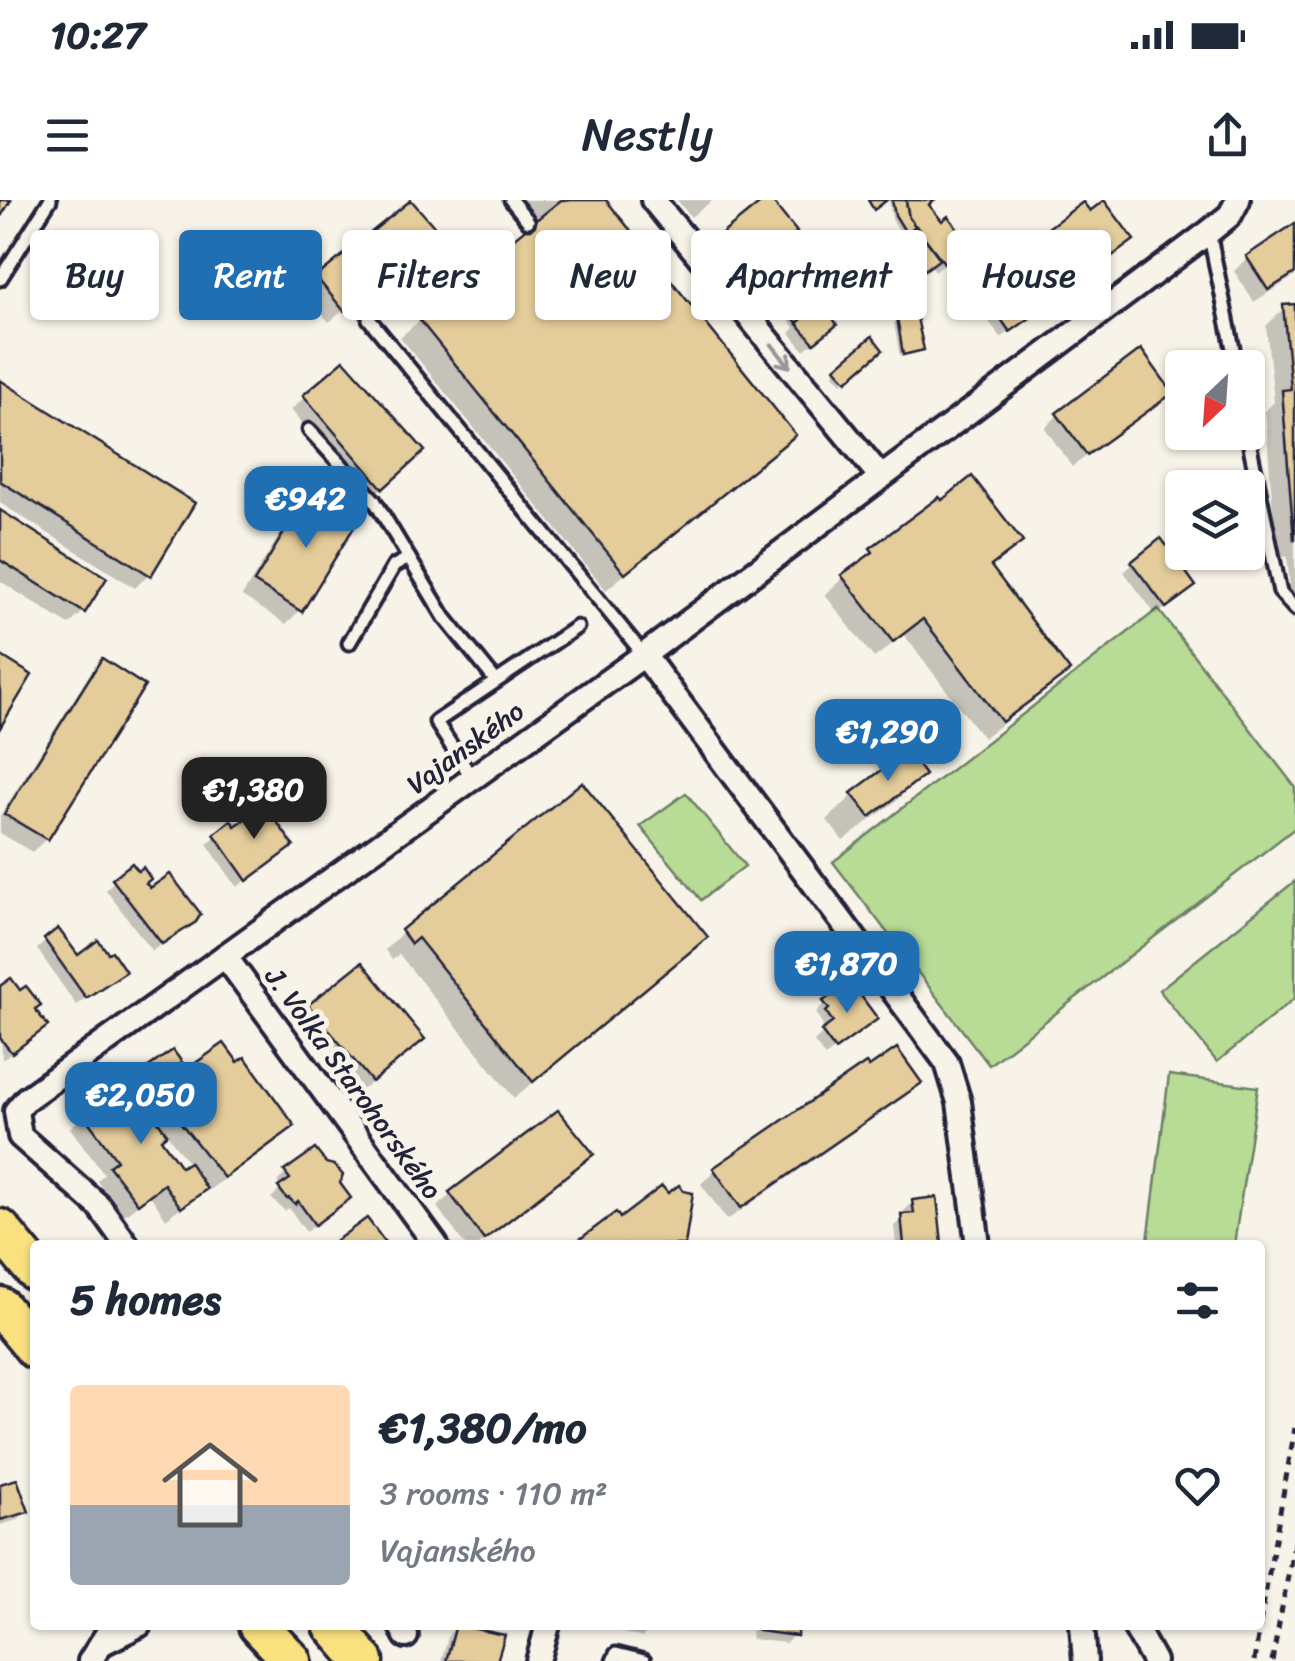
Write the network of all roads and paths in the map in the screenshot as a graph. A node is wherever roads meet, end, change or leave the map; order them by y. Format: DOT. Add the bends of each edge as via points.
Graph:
graph roads {
  1 [pos="50,200"];
  2 [pos="511,200"];
  3 [pos="652,200"];
  4 [pos="1238,200"];
  5 [pos="528,220"];
  6 [pos="1209,232"];
  7 [pos="0,279"];
  8 [pos="369,320"];
  9 [pos="1232,350"];
  10 [pos="310,430"];
  11 [pos="1251,450"];
  12 [pos="880,476"];
  13 [pos="410,558"];
  14 [pos="1295,609"];
  15 [pos="578,626"];
  16 [pos="349,643"];
  17 [pos="644,655"];
  18 [pos="496,681"];
  19 [pos="472,778"];
  20 [pos="225,956"];
  21 [pos="0,1229"];
  22 [pos="124,1240"];
  23 [pos="432,1240"];
  24 [pos="977,1240"];
  25 [pos="30,1265"];
  26 [pos="0,1307"];
  27 [pos="30,1342"];
  28 [pos="1295,1428"];
  29 [pos="1295,1539"];
  30 [pos="1265,1596"];
  31 [pos="126,1630"];
  32 [pos="261,1630"];
  33 [pos="336,1630"];
  34 [pos="547,1630"];
  35 [pos="1082,1630"];
  36 [pos="1137,1630"];
  37 [pos="1259,1630"];
  38 [pos="102,1639"];
  39 [pos="292,1661"];
  40 [pos="364,1661"];
  41 [pos="538,1661"];
  42 [pos="613,1661"];
  43 [pos="644,1661"];
  44 [pos="1085,1661"];
  45 [pos="1154,1661"];
  46 [pos="1254,1661"];
  47 [pos="1272,1661"];
  1 -- 7 [label="lane"];
  2 -- 5 [label="lane"];
  3 -- 12 [label="street, one-way"];
  4 -- 6 [label="street, Vajanského"];
  6 -- 9 [label="lane"];
  6 -- 12 [label="street, Vajanského"];
  8 -- 17 [label="lane"];
  10 -- 13 [label="lane" via="374,500"];
  11 -- 14 [label="lane" via="1280,592"];
  12 -- 17 [label="street, Vajanského"];
  13 -- 16 [label="lane" via="394,566"];
  13 -- 18 [label="lane" via="445,618"];
  15 -- 18 [label="lane"];
  17 -- 19 [label="street, Vajanského"];
  17 -- 24 [label="street" via="947,1063 959,1102"];
  18 -- 19 [label="lane" via="436,722"];
  19 -- 20 [label="street, Vajanského"];
  20 -- 22 [label="street, Vajanského" via="16,1111 26,1142 99,1206"];
  20 -- 23 [label="street, J. Volka Starohorského"];
  21 -- 25 [label="main road"];
  26 -- 27 [label="main road"];
  28 -- 30 [label="path"];
  29 -- 47 [label="path"];
  31 -- 38 [label="street"];
  32 -- 39 [label="main road"];
  33 -- 40 [label="main road"];
  34 -- 41 [label="street"];
  35 -- 44 [label="street"];
  36 -- 45 [label="street"];
  37 -- 46 [label="path"];
  42 -- 43 [label="lane" via="616,1654"];
}
